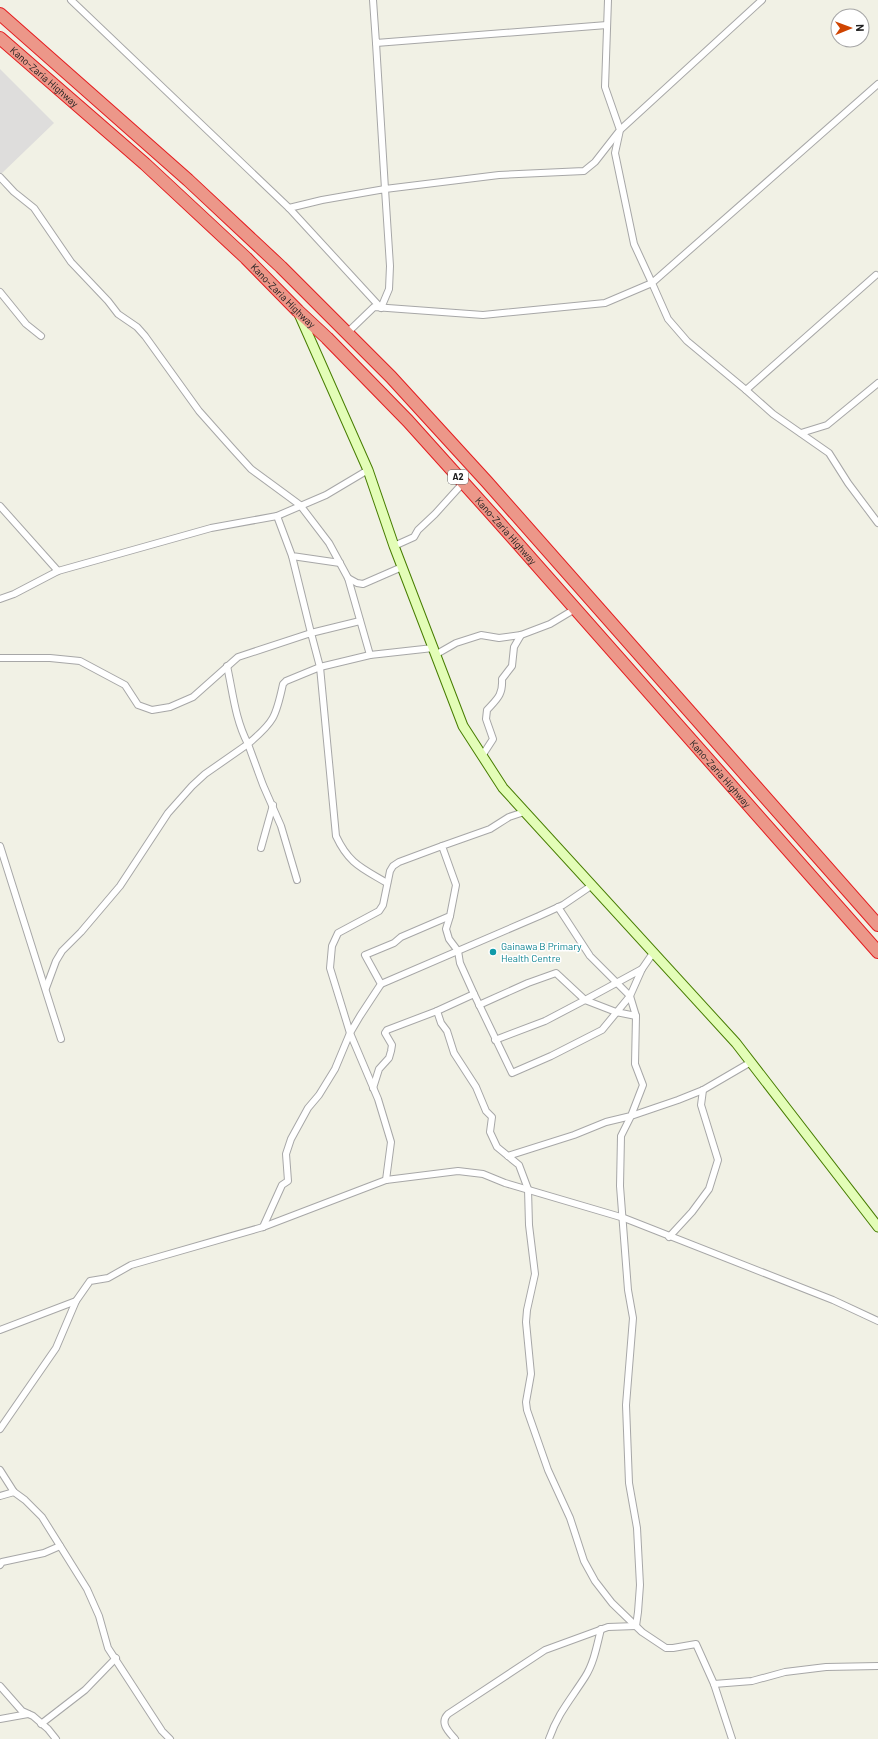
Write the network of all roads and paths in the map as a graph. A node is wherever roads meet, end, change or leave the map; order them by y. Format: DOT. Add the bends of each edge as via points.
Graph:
graph roads {
  1 [pos="71,0"];
  2 [pos="373,0"];
  3 [pos="608,0"];
  4 [pos="762,0"];
  5 [pos="0,14"];
  6 [pos="607,25"];
  7 [pos="0,38"];
  8 [pos="376,43"];
  9 [pos="878,84"];
  10 [pos="620,130"];
  11 [pos="0,177"];
  12 [pos="386,190"];
  13 [pos="289,208"];
  14 [pos="876,275"];
  15 [pos="652,283"];
  16 [pos="0,292"];
  17 [pos="381,308"];
  18 [pos="298,311"];
  19 [pos="347,333"];
  20 [pos="41,336"];
  21 [pos="878,382"];
  22 [pos="746,390"];
  23 [pos="801,433"];
  24 [pos="368,470"];
  25 [pos="463,483"];
  26 [pos="300,505"];
  27 [pos="0,506"];
  28 [pos="277,516"];
  29 [pos="878,523"];
  30 [pos="394,546"];
  31 [pos="292,556"];
  32 [pos="340,563"];
  33 [pos="402,567"];
  34 [pos="58,571"];
  35 [pos="348,578"];
  36 [pos="0,599"];
  37 [pos="575,609"];
  38 [pos="360,622"];
  39 [pos="311,633"];
  40 [pos="521,635"];
  41 [pos="434,652"];
  42 [pos="370,655"];
  43 [pos="0,658"];
  44 [pos="227,666"];
  45 [pos="320,667"];
  46 [pos="248,744"];
  47 [pos="482,756"];
  48 [pos="273,805"];
  49 [pos="524,812"];
  50 [pos="0,846"];
  51 [pos="442,846"];
  52 [pos="261,848"];
  53 [pos="297,880"];
  54 [pos="388,883"];
  55 [pos="591,886"];
  56 [pos="558,907"];
  57 [pos="450,916"];
  58 [pos="878,925"];
  59 [pos="458,951"];
  60 [pos="878,952"];
  61 [pos="653,953"];
  62 [pos="642,969"];
  63 [pos="616,983"];
  64 [pos="381,984"];
  65 [pos="46,988"];
  66 [pos="474,994"];
  67 [pos="630,996"];
  68 [pos="585,1000"];
  69 [pos="479,1005"];
  70 [pos="437,1011"];
  71 [pos="616,1012"];
  72 [pos="636,1016"];
  73 [pos="350,1033"];
  74 [pos="60,1038"];
  75 [pos="495,1040"];
  76 [pos="751,1062"];
  77 [pos="374,1088"];
  78 [pos="703,1090"];
  79 [pos="631,1116"];
  80 [pos="508,1156"];
  81 [pos="386,1180"];
  82 [pos="528,1190"];
  83 [pos="624,1218"];
  84 [pos="263,1227"];
  85 [pos="878,1227"];
  86 [pos="669,1237"];
  87 [pos="76,1301"];
  88 [pos="878,1321"];
  89 [pos="0,1330"];
  90 [pos="0,1428"];
  91 [pos="0,1470"];
  92 [pos="14,1492"];
  93 [pos="0,1496"];
  94 [pos="60,1546"];
  95 [pos="0,1554"];
  96 [pos="1,1564"];
  97 [pos="636,1626"];
  98 [pos="601,1629"];
  99 [pos="116,1658"];
  100 [pos="878,1666"];
  101 [pos="714,1684"];
  102 [pos="0,1686"];
  103 [pos="28,1714"];
  104 [pos="0,1720"];
  105 [pos="41,1724"];
  106 [pos="56,1739"];
  107 [pos="170,1739"];
  108 [pos="456,1739"];
  109 [pos="549,1739"];
  110 [pos="732,1739"];
  1 -- 13 [label="street"];
  2 -- 8 [label="street"];
  3 -- 6 [label="street"];
  4 -- 10 [label="street"];
  5 -- 19 [label="highway, Kano-Zaria Highway / A2" via="188,180"];
  6 -- 8 [label="street"];
  6 -- 10 [label="street" via="605,87"];
  7 -- 18 [label="highway, Kano-Zaria Highway / A2" via="145,164 246,258"];
  8 -- 12 [label="street"];
  9 -- 15 [label="street"];
  10 -- 12 [label="street" via="595,162 584,171 499,175"];
  10 -- 15 [label="street" via="615,153 634,244"];
  11 -- 26 [label="street" via="34,208 71,262 118,314 145,336 199,411 251,469"];
  12 -- 13 [label="street"];
  12 -- 17 [label="street" via="390,266 389,289"];
  13 -- 17 [label="street"];
  14 -- 22 [label="street"];
  15 -- 17 [label="street" via="605,303 490,314"];
  15 -- 22 [label="street" via="668,319 687,341"];
  16 -- 20 [label="street" via="26,324"];
  17 -- 19 [label="street" via="374,307"];
  18 -- 24 [label="street"];
  18 -- 25 [label="highway, Kano-Zaria Highway / A2" via="408,421"];
  19 -- 58 [label="highway, Kano-Zaria Highway / A2" via="487,482"];
  21 -- 23 [label="street" via="827,425"];
  22 -- 23 [label="street" via="773,414"];
  23 -- 29 [label="street" via="829,453"];
  24 -- 26 [label="street" via="338,489"];
  24 -- 30 [label="street"];
  25 -- 30 [label="street" via="414,537"];
  25 -- 37 [label="highway, Kano-Zaria Highway / A2"];
  26 -- 28 [label="street"];
  26 -- 32 [label="street"];
  27 -- 34 [label="street"];
  28 -- 31 [label="street"];
  28 -- 34 [label="street" via="211,528"];
  30 -- 33 [label="street"];
  31 -- 32 [label="street"];
  31 -- 39 [label="street"];
  32 -- 35 [label="street"];
  33 -- 35 [label="street" via="368,583 357,583"];
  33 -- 41 [label="street"];
  34 -- 36 [label="street"];
  35 -- 38 [label="street"];
  37 -- 40 [label="street" via="550,624"];
  37 -- 60 [label="highway, Kano-Zaria Highway / A2"];
  38 -- 39 [label="street"];
  38 -- 42 [label="street"];
  39 -- 44 [label="street" via="238,657"];
  39 -- 45 [label="street"];
  40 -- 41 [label="street" via="499,638 480,635"];
  40 -- 47 [label="street" via="514,647 512,666 502,679 503,688 499,697 487,710 486,719 493,739"];
  41 -- 42 [label="street"];
  41 -- 47 [label="street" via="463,726"];
  42 -- 45 [label="street"];
  43 -- 44 [label="street" via="80,661 125,685 138,705 152,710 170,707 193,697"];
  44 -- 46 [label="street" via="240,728"];
  45 -- 46 [label="street" via="283,684 276,715"];
  45 -- 54 [label="street" via="336,836 343,852 355,864"];
  46 -- 48 [label="street"];
  46 -- 65 [label="street" via="205,774 168,813 120,886 62,951"];
  47 -- 49 [label="street" via="502,788"];
  48 -- 52 [label="street"];
  48 -- 53 [label="street" via="282,826"];
  49 -- 51 [label="street" via="509,817 490,829"];
  49 -- 55 [label="street"];
  50 -- 65 [label="street"];
  51 -- 54 [label="street" via="393,866"];
  51 -- 57 [label="street" via="456,885"];
  54 -- 73 [label="street" via="379,911 338,934 332,946 330,968"];
  55 -- 56 [label="street"];
  55 -- 61 [label="street"];
  56 -- 59 [label="street"];
  56 -- 63 [label="street" via="590,956"];
  57 -- 59 [label="street" via="446,929 449,939"];
  57 -- 64 [label="street" via="401,936 394,943 365,955"];
  59 -- 64 [label="street"];
  59 -- 66 [label="street" via="460,963"];
  61 -- 62 [label="street"];
  61 -- 76 [label="street"];
  62 -- 63 [label="street"];
  62 -- 67 [label="street"];
  63 -- 67 [label="street"];
  63 -- 68 [label="street"];
  64 -- 73 [label="street"];
  65 -- 74 [label="street"];
  66 -- 69 [label="street"];
  66 -- 70 [label="street"];
  67 -- 71 [label="street"];
  67 -- 72 [label="street"];
  68 -- 69 [label="street" via="556,973"];
  68 -- 71 [label="street"];
  68 -- 75 [label="street" via="545,1021"];
  69 -- 75 [label="street"];
  70 -- 77 [label="street" via="387,1030 385,1033 392,1045 391,1051 380,1069"];
  70 -- 80 [label="street" via="454,1053 476,1087 486,1111 492,1117 490,1132 496,1147"];
  71 -- 72 [label="street"];
  71 -- 75 [label="street" via="602,1030 512,1073"];
  72 -- 79 [label="street" via="636,1064 643,1085"];
  73 -- 77 [label="street"];
  73 -- 84 [label="street" via="335,1069 308,1108 291,1139 286,1154 288,1181 282,1185"];
  76 -- 78 [label="street"];
  76 -- 85 [label="street"];
  77 -- 81 [label="street" via="390,1142"];
  78 -- 79 [label="street"];
  78 -- 86 [label="street" via="701,1105 718,1160 709,1189"];
  79 -- 80 [label="street" via="606,1122"];
  79 -- 83 [label="street" via="621,1136 620,1186"];
  80 -- 82 [label="street" via="519,1165"];
  81 -- 82 [label="street" via="458,1171 483,1174"];
  81 -- 84 [label="street"];
  82 -- 83 [label="street"];
  82 -- 97 [label="street" via="535,1274 526,1322 531,1374 526,1394 527,1410 548,1470 570,1518 584,1561 604,1594"];
  83 -- 86 [label="street"];
  83 -- 97 [label="street" via="628,1290 634,1318 626,1405 628,1483 637,1528 640,1585"];
  84 -- 87 [label="street" via="131,1265 108,1278 90,1281"];
  86 -- 88 [label="street" via="834,1300"];
  87 -- 89 [label="street"];
  87 -- 90 [label="street" via="56,1348"];
  91 -- 92 [label="street"];
  92 -- 93 [label="street"];
  92 -- 94 [label="street" via="42,1517"];
  94 -- 96 [label="street"];
  94 -- 99 [label="street" via="87,1589 99,1616 108,1648"];
  95 -- 96 [label="street"];
  97 -- 98 [label="street"];
  97 -- 101 [label="street" via="646,1636 666,1648 696,1644"];
  98 -- 108 [label="street" via="545,1650 448,1714 444,1722 446,1729"];
  98 -- 109 [label="street" via="596,1654 586,1676 555,1722"];
  99 -- 105 [label="street" via="85,1690"];
  99 -- 107 [label="street" via="162,1731"];
  100 -- 101 [label="street" via="826,1667 785,1672 752,1681"];
  101 -- 110 [label="street"];
  102 -- 103 [label="street" via="22,1711"];
  103 -- 104 [label="street"];
  103 -- 105 [label="street"];
  105 -- 106 [label="street"];
}
